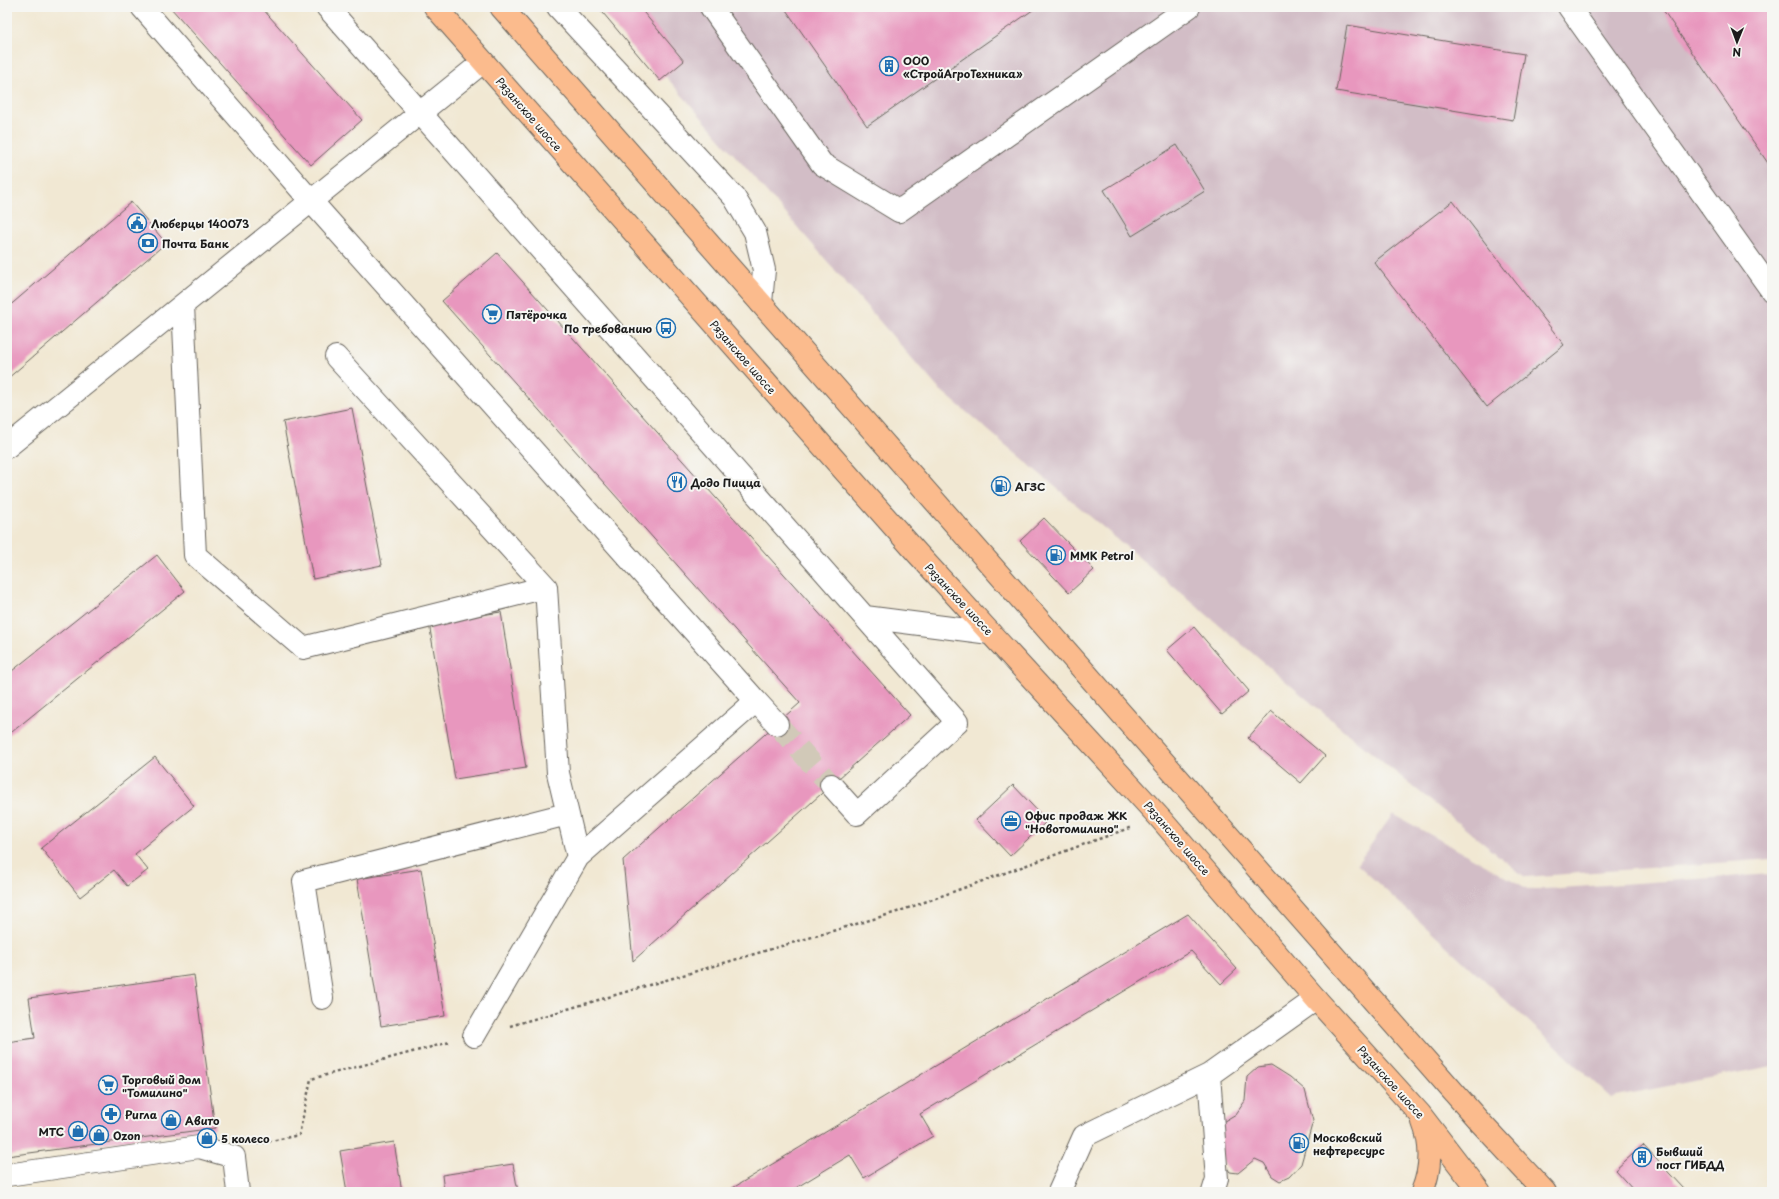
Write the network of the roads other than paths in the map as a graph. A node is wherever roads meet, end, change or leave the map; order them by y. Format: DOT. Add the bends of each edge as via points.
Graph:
graph roads {
  1 [pos="142,7"];
  2 [pos="327,7"];
  3 [pos="435,7"];
  4 [pos="501,7"];
  5 [pos="558,7"];
  6 [pos="711,7"];
  7 [pos="1189,7"];
  8 [pos="1569,7"];
  9 [pos="483,62"];
  10 [pos="420,113"];
  11 [pos="311,200"];
  12 [pos="1772,291"];
  13 [pos="761,304"];
  14 [pos="183,305"];
  15 [pos="336,357"];
  16 [pos="7,447"];
  17 [pos="546,587"];
  18 [pos="865,617"];
  19 [pos="990,633"];
  20 [pos="756,701"];
  21 [pos="777,724"];
  22 [pos="831,785"];
  23 [pos="567,814"];
  24 [pos="578,856"];
  25 [pos="322,998"];
  26 [pos="1316,999"];
  27 [pos="474,1036"];
  28 [pos="1209,1075"];
  29 [pos="1420,1114"];
  30 [pos="7,1175"];
  31 [pos="238,1192"];
  32 [pos="1059,1192"];
  33 [pos="1213,1192"];
  34 [pos="1422,1192"];
  35 [pos="1480,1192"];
  36 [pos="1545,1192"];
  1 -- 11 [label="lane"];
  2 -- 10 [label="lane"];
  3 -- 9 [label="main road, Рязанское шоссе"];
  4 -- 13 [label="main road"];
  5 -- 13 [label="lane" via="734,197 755,232 764,270"];
  6 -- 7 [label="lane" via="822,164 899,211"];
  8 -- 12 [label="lane"];
  9 -- 10 [label="lane"];
  9 -- 19 [label="main road, Рязанское шоссе"];
  10 -- 11 [label="lane"];
  10 -- 18 [label="lane"];
  11 -- 14 [label="lane"];
  11 -- 20 [label="lane"];
  13 -- 36 [label="main road" via="1479,1121"];
  14 -- 16 [label="lane"];
  14 -- 17 [label="lane" via="195,555 303,648"];
  15 -- 17 [label="lane"];
  17 -- 23 [label="lane" via="558,773"];
  18 -- 19 [label="lane"];
  18 -- 22 [label="lane" via="958,722 857,814"];
  19 -- 26 [label="main road, Рязанское шоссе" via="1159,817"];
  20 -- 21 [label="lane"];
  20 -- 24 [label="lane"];
  23 -- 24 [label="lane"];
  23 -- 25 [label="lane" via="304,881"];
  24 -- 27 [label="lane"];
  26 -- 28 [label="lane"];
  26 -- 29 [label="main road, Рязанское шоссе"];
  28 -- 32 [label="lane" via="1084,1136"];
  28 -- 33 [label="lane" via="1217,1179"];
  29 -- 34 [label="main road" via="1428,1133 1430,1157"];
  29 -- 35 [label="main road, Рязанское шоссе"];
  30 -- 31 [label="lane" via="199,1147 234,1157"];
}
